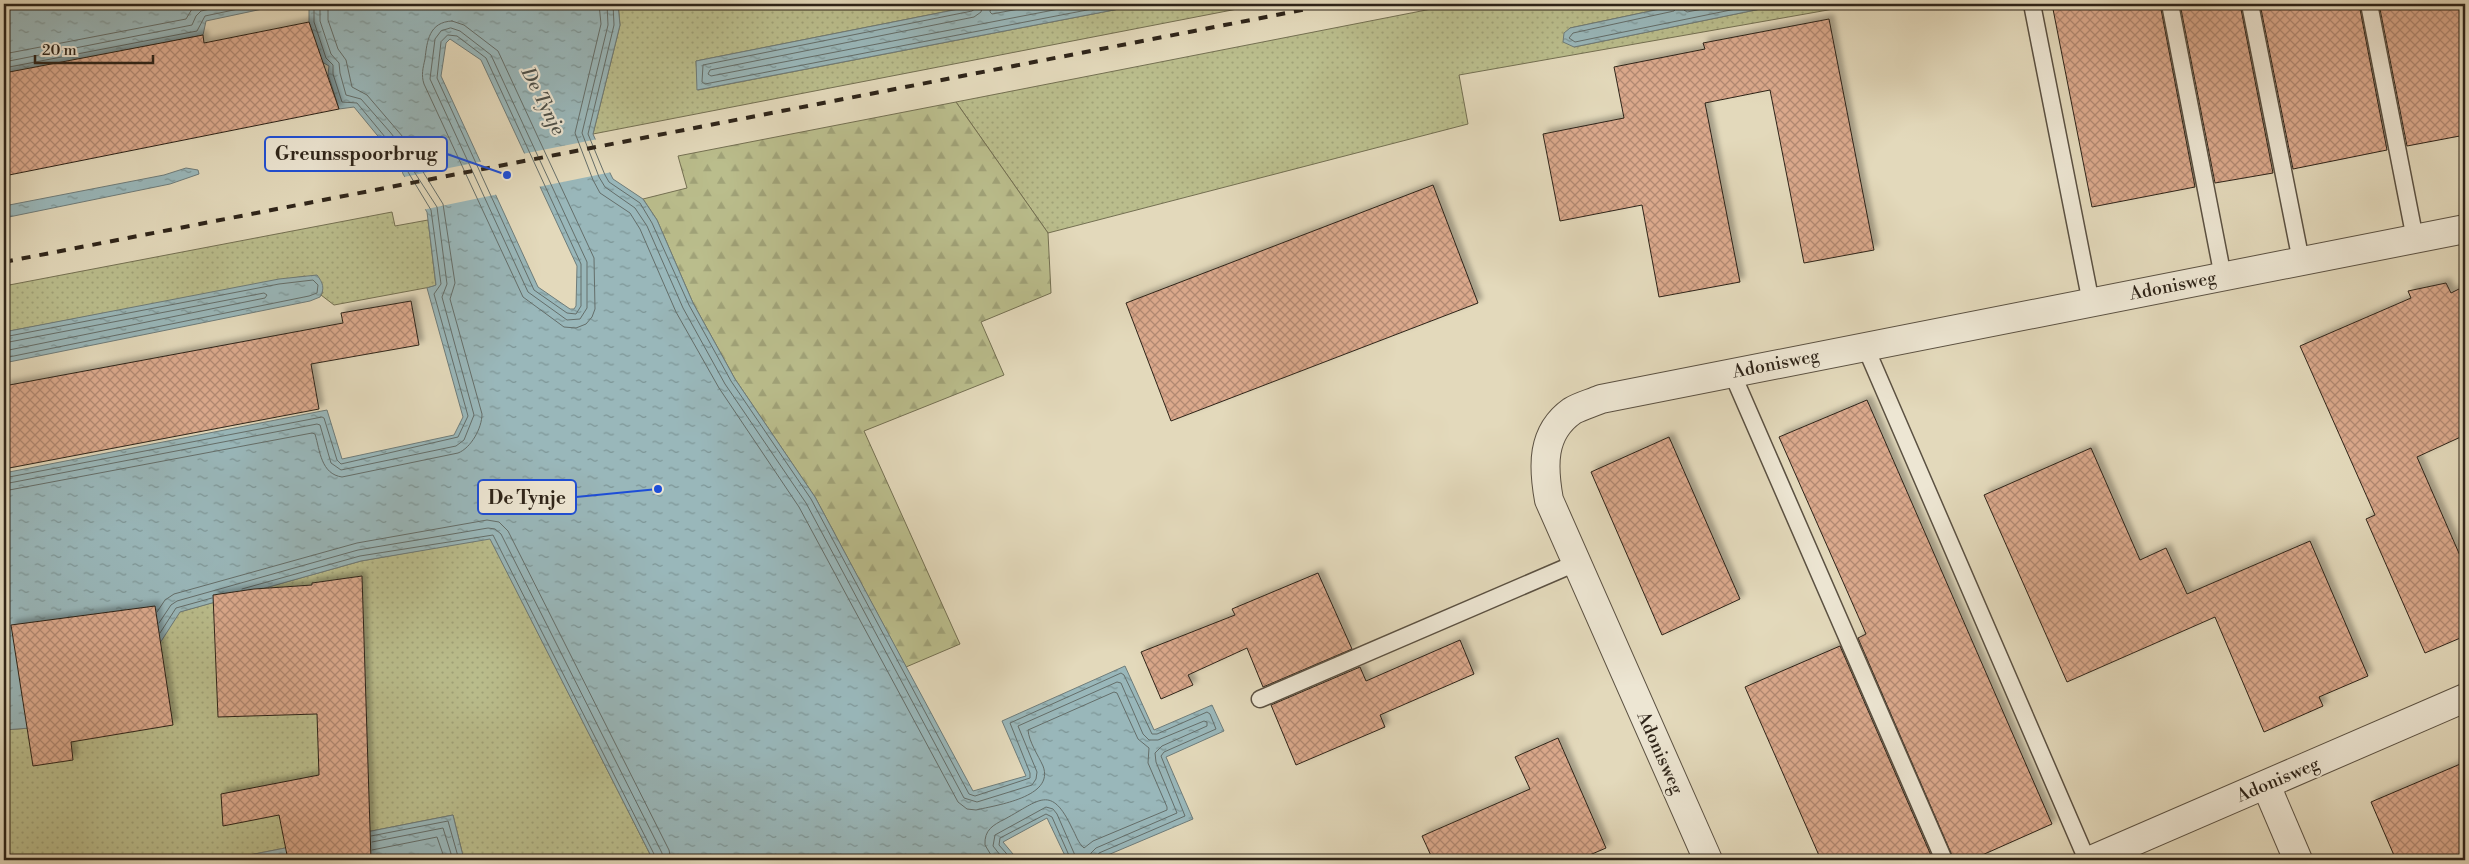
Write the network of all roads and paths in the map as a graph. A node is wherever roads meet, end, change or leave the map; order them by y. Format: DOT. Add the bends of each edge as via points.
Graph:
graph roads {
  1 [pos="2032,4"];
  2 [pos="2170,4"];
  3 [pos="2250,4"];
  4 [pos="2369,4"];
  5 [pos="2465,229"];
  6 [pos="2415,239"];
  7 [pos="2301,262"];
  8 [pos="2223,276"];
  9 [pos="2091,303"];
  10 [pos="1865,346"];
  11 [pos="1732,373"];
  12 [pos="1576,563"];
  13 [pos="2465,698"];
  14 [pos="1260,699"];
  15 [pos="2266,785"];
  16 [pos="1708,860"];
  17 [pos="1944,860"];
  18 [pos="2087,860"];
  19 [pos="2091,860"];
  20 [pos="2298,860"];
  1 -- 9 [label="lane"];
  2 -- 8 [label="lane"];
  3 -- 7 [label="lane"];
  4 -- 6 [label="lane"];
  5 -- 6 [label="street, Adonisweg"];
  6 -- 7 [label="street, Adonisweg"];
  7 -- 8 [label="street, Adonisweg"];
  8 -- 9 [label="street, Adonisweg"];
  9 -- 10 [label="street, Adonisweg"];
  10 -- 11 [label="street, Adonisweg"];
  10 -- 18 [label="lane"];
  11 -- 12 [label="street, Adonisweg" via="1601,399 1572,411 1554,428 1545,450 1544,474 1549,500"];
  11 -- 17 [label="lane"];
  12 -- 14 [label="lane"];
  12 -- 16 [label="street, Adonisweg"];
  13 -- 15 [label="street, Adonisweg"];
  15 -- 19 [label="street, Adonisweg"];
  15 -- 20 [label="street"];
}
